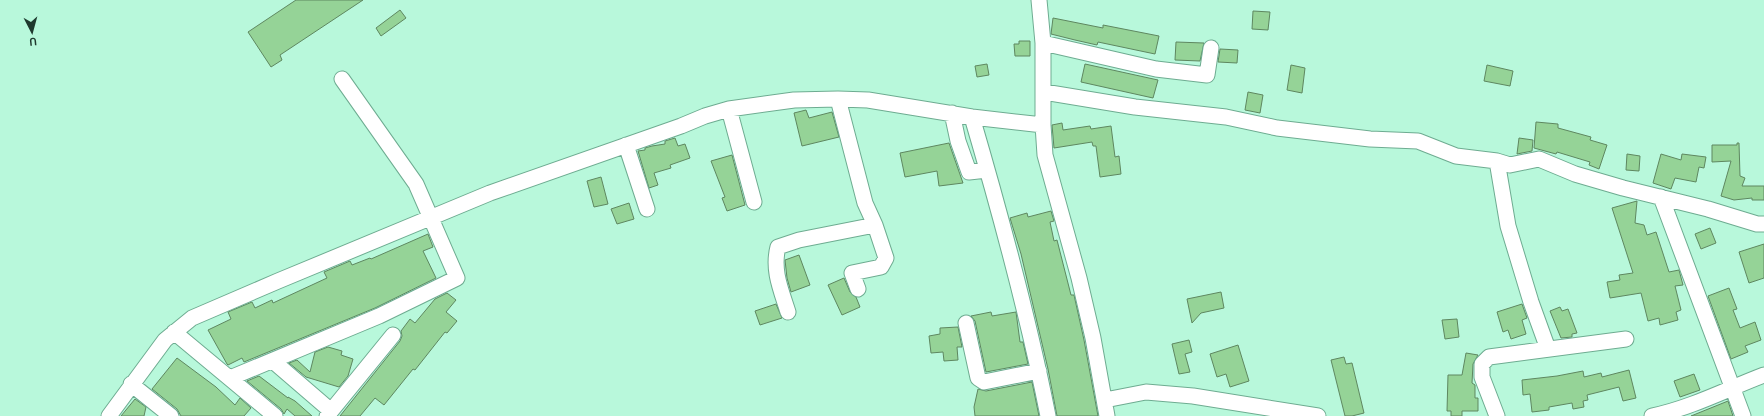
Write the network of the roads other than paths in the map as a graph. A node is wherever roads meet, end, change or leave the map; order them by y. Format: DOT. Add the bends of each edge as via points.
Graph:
graph roads {
  1 [pos="1039,0"];
  2 [pos="1043,43"];
  3 [pos="1211,48"];
  4 [pos="342,79"];
  5 [pos="1044,92"];
  6 [pos="838,99"];
  7 [pos="729,109"];
  8 [pos="952,113"];
  9 [pos="972,117"];
  10 [pos="1042,125"];
  11 [pos="626,145"];
  12 [pos="1497,161"];
  13 [pos="987,170"];
  14 [pos="1661,197"];
  15 [pos="754,202"];
  16 [pos="647,209"];
  17 [pos="430,217"];
  18 [pos="1764,224"];
  19 [pos="875,225"];
  20 [pos="858,289"];
  21 [pos="788,312"];
  22 [pos="966,323"];
  23 [pos="174,332"];
  24 [pos="393,335"];
  25 [pos="1626,339"];
  26 [pos="1548,349"];
  27 [pos="273,361"];
  28 [pos="1039,371"];
  29 [pos="1764,375"];
  30 [pos="230,378"];
  31 [pos="131,384"];
  32 [pos="1732,387"];
  33 [pos="1105,400"];
  34 [pos="329,414"];
  35 [pos="109,416"];
  36 [pos="171,416"];
  37 [pos="275,416"];
  38 [pos="1048,416"];
  39 [pos="1107,416"];
  40 [pos="1318,416"];
  41 [pos="1497,416"];
  42 [pos="1652,416"];
  43 [pos="1743,416"];
  1 -- 2 [label="street"];
  2 -- 3 [label="street" via="1156,69 1207,75"];
  2 -- 5 [label="street"];
  4 -- 17 [label="street" via="416,184"];
  5 -- 10 [label="street"];
  5 -- 12 [label="street" via="1135,107 1226,117 1276,128 1370,139 1418,141 1456,156"];
  6 -- 7 [label="street" via="794,100"];
  6 -- 8 [label="street" via="868,100"];
  6 -- 19 [label="street" via="866,203"];
  7 -- 11 [label="street"];
  7 -- 15 [label="street"];
  8 -- 9 [label="street"];
  8 -- 13 [label="street" via="969,172"];
  9 -- 10 [label="street"];
  9 -- 13 [label="street"];
  10 -- 33 [label="street" via="1045,155 1079,278"];
  11 -- 16 [label="street"];
  11 -- 17 [label="street"];
  12 -- 14 [label="street" via="1510,165 1539,159 1575,174"];
  12 -- 26 [label="street" via="1508,226 1530,302"];
  13 -- 28 [label="street"];
  14 -- 18 [label="street"];
  14 -- 32 [label="street"];
  17 -- 23 [label="street" via="192,318"];
  17 -- 27 [label="street" via="457,278 379,316"];
  19 -- 20 [label="street" via="886,258 881,267 852,273"];
  19 -- 21 [label="street" via="806,238 778,247 776,272"];
  22 -- 28 [label="street" via="978,378 984,382"];
  23 -- 30 [label="street"];
  23 -- 31 [label="street"];
  24 -- 34 [label="street"];
  25 -- 26 [label="street"];
  26 -- 41 [label="street" via="1489,357 1482,364 1482,377"];
  27 -- 30 [label="street"];
  27 -- 34 [label="street"];
  28 -- 38 [label="street"];
  29 -- 32 [label="street"];
  30 -- 37 [label="street"];
  31 -- 35 [label="street"];
  31 -- 36 [label="street"];
  32 -- 42 [label="street" via="1704,400"];
  32 -- 43 [label="street"];
  33 -- 39 [label="street"];
  33 -- 40 [label="street" via="1146,392 1193,396"];
}
